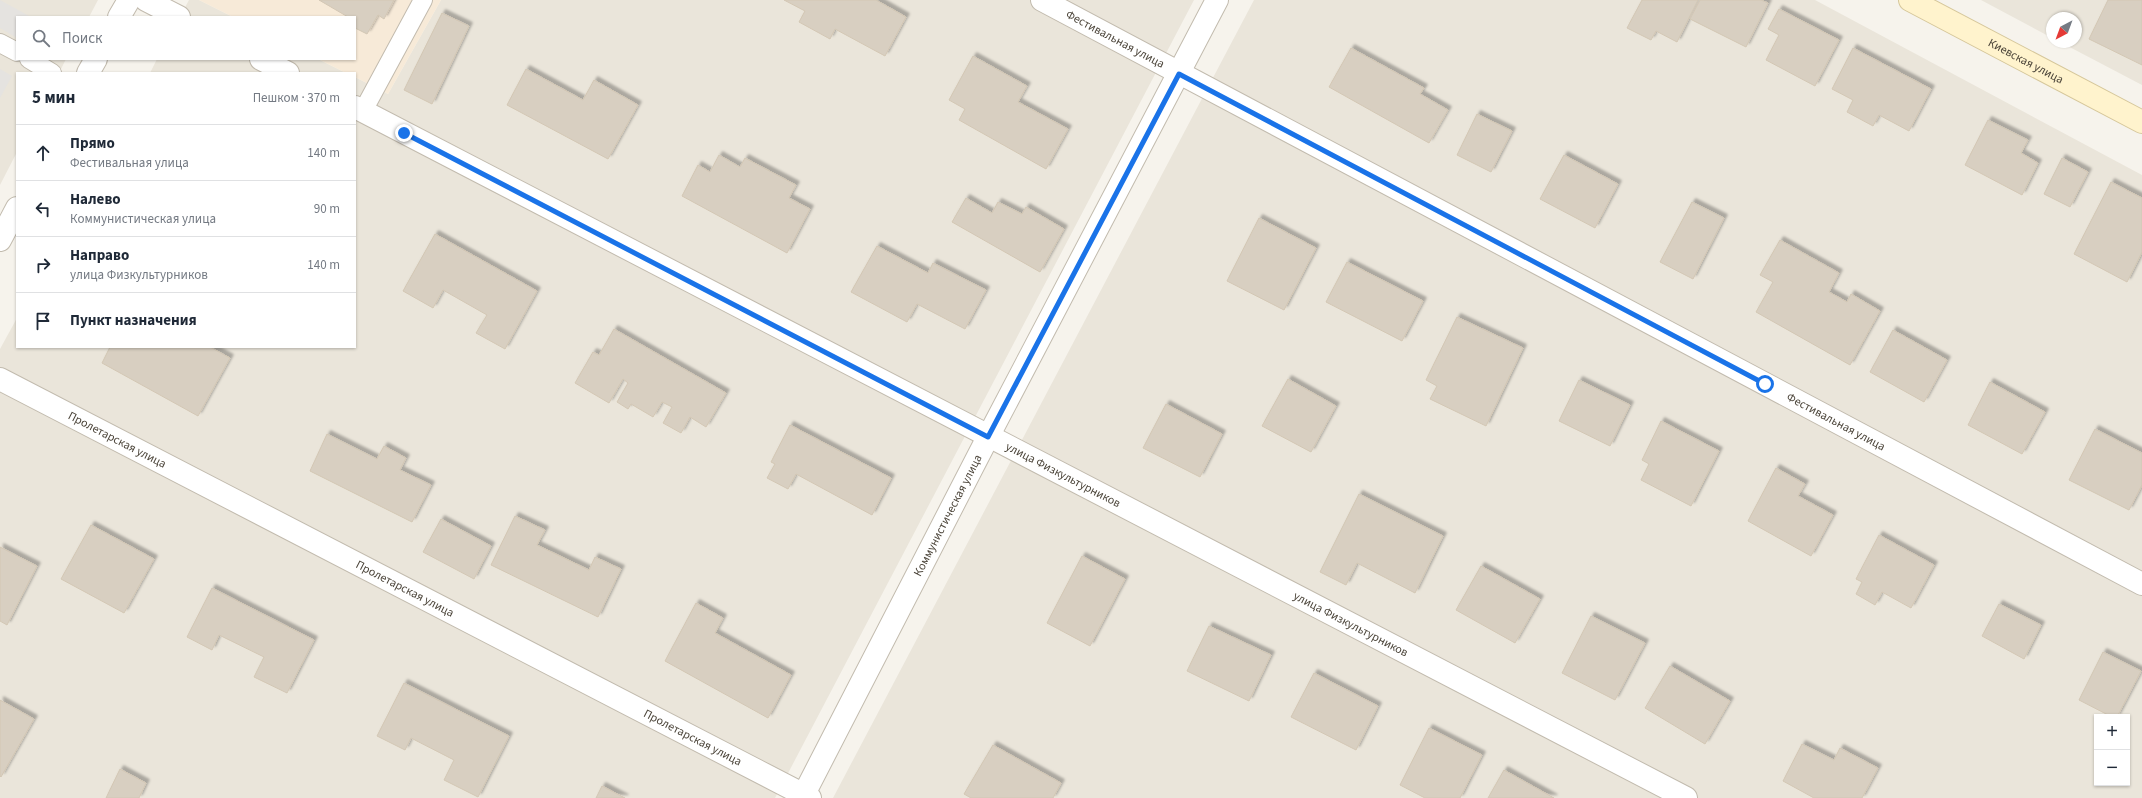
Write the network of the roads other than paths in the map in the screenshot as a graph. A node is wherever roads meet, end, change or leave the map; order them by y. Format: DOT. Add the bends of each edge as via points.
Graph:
graph roads {
  1 [pos="128,0"];
  2 [pos="146,0"];
  3 [pos="423,0"];
  4 [pos="1042,0"];
  5 [pos="1217,0"];
  6 [pos="1910,0"];
  7 [pos="120,16"];
  8 [pos="177,16"];
  9 [pos="0,43"];
  10 [pos="16,51"];
  11 [pos="31,60"];
  12 [pos="95,60"];
  13 [pos="263,60"];
  14 [pos="50,72"];
  15 [pos="89,72"];
  16 [pos="286,72"];
  17 [pos="1179,74"];
  18 [pos="359,109"];
  19 [pos="2142,122"];
  20 [pos="16,210"];
  21 [pos="0,240"];
  22 [pos="0,379"];
  23 [pos="988,437"];
  24 [pos="2142,584"];
  25 [pos="805,797"];
  26 [pos="1686,798"];
  1 -- 7 [label="street"];
  2 -- 8 [label="street"];
  3 -- 18 [label="lane"];
  4 -- 17 [label="street, Фестивальная улица"];
  5 -- 17 [label="street, Коммунистическая улица"];
  6 -- 19 [label="main road, Киевская улица"];
  9 -- 10 [label="lane"];
  11 -- 14 [label="lane"];
  12 -- 15 [label="street"];
  13 -- 16 [label="street"];
  17 -- 23 [label="street, Коммунистическая улица"];
  17 -- 24 [label="street, Фестивальная улица"];
  18 -- 23 [label="street, улица Физкультурников"];
  20 -- 21 [label="street"];
  22 -- 25 [label="street, Пролетарская улица"];
  23 -- 25 [label="street, Коммунистическая улица"];
  23 -- 26 [label="street, улица Физкультурников"];
}
